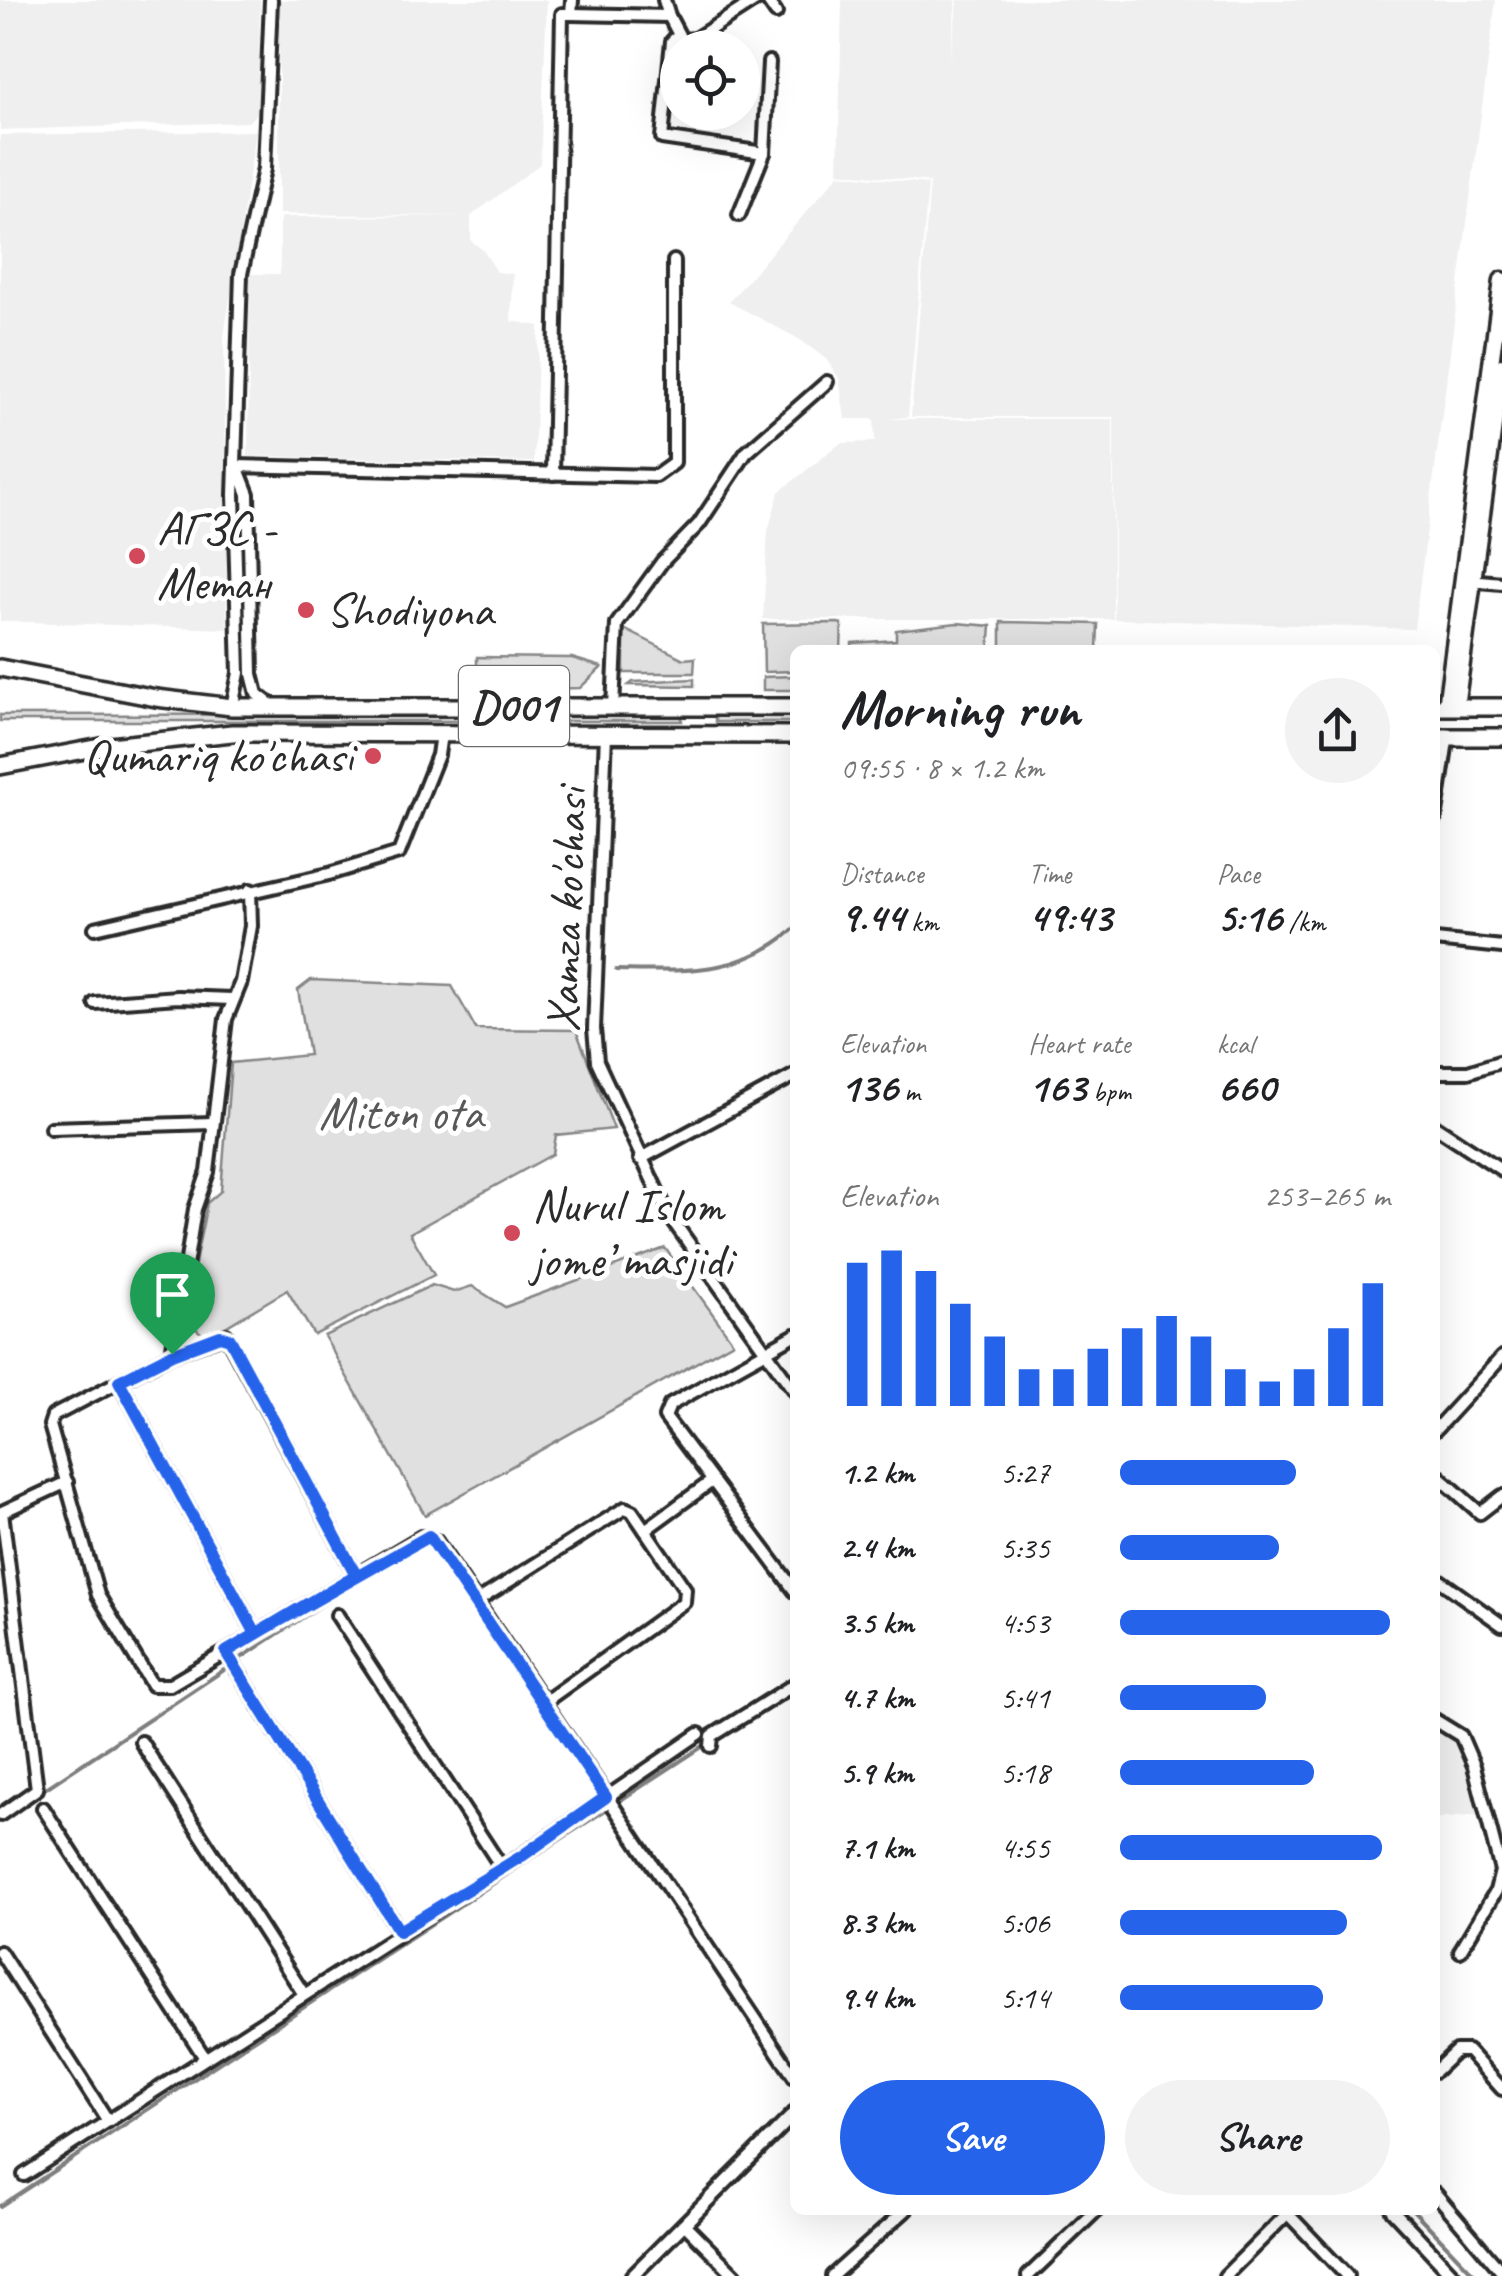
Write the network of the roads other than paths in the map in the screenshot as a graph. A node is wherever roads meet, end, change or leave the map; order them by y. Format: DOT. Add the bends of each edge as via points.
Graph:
graph roads {
  1 [pos="271,0"];
  2 [pos="572,0"];
  3 [pos="664,0"];
  4 [pos="756,0"];
  5 [pos="767,0"];
  6 [pos="776,13"];
  7 [pos="571,14"];
  8 [pos="669,16"];
  9 [pos="676,30"];
  10 [pos="709,30"];
  11 [pos="769,62"];
  12 [pos="663,130"];
  13 [pos="764,153"];
  14 [pos="739,216"];
  15 [pos="674,261"];
  16 [pos="1502,280"];
  17 [pos="1502,366"];
  18 [pos="827,382"];
  19 [pos="1495,398"];
  20 [pos="237,466"];
  21 [pos="552,474"];
  22 [pos="1468,580"];
  23 [pos="1502,582"];
  24 [pos="0,668"];
  25 [pos="232,707"];
  26 [pos="278,707"];
  27 [pos="614,707"];
  28 [pos="690,707"];
  29 [pos="790,707"];
  30 [pos="1445,707"];
  31 [pos="1502,707"];
  32 [pos="440,734"];
  33 [pos="606,734"];
  34 [pos="689,735"];
  35 [pos="790,735"];
  36 [pos="1441,737"];
  37 [pos="1502,737"];
  38 [pos="0,766"];
  39 [pos="250,890"];
  40 [pos="95,928"];
  41 [pos="1440,941"];
  42 [pos="1502,947"];
  43 [pos="232,999"];
  44 [pos="95,1003"];
  45 [pos="1502,1060"];
  46 [pos="1440,1072"];
  47 [pos="790,1078"];
  48 [pos="212,1122"];
  49 [pos="50,1128"];
  50 [pos="1440,1129"];
  51 [pos="640,1160"];
  52 [pos="1502,1170"];
  53 [pos="790,1337"];
  54 [pos="765,1348"];
  55 [pos="172,1354"];
  56 [pos="1502,1357"];
  57 [pos="119,1381"];
  58 [pos="790,1385"];
  59 [pos="1440,1425"];
  60 [pos="1440,1478"];
  61 [pos="67,1482"];
  62 [pos="712,1482"];
  63 [pos="1502,1496"];
  64 [pos="645,1530"];
  65 [pos="356,1575"];
  66 [pos="1440,1581"];
  67 [pos="790,1584"];
  68 [pos="476,1602"];
  69 [pos="338,1615"];
  70 [pos="1502,1624"];
  71 [pos="256,1634"];
  72 [pos="226,1652"];
  73 [pos="790,1687"];
  74 [pos="543,1703"];
  75 [pos="1440,1723"];
  76 [pos="699,1734"];
  77 [pos="141,1742"];
  78 [pos="712,1746"];
  79 [pos="606,1797"];
  80 [pos="43,1808"];
  81 [pos="0,1815"];
  82 [pos="502,1868"];
  83 [pos="399,1931"];
  84 [pos="1460,1950"];
  85 [pos="0,1952"];
  86 [pos="303,1994"];
  87 [pos="205,2058"];
  88 [pos="1440,2067"];
  89 [pos="1502,2068"];
  90 [pos="790,2071"];
  91 [pos="1492,2076"];
  92 [pos="1502,2089"];
  93 [pos="790,2118"];
  94 [pos="108,2120"];
  95 [pos="24,2175"];
  96 [pos="1440,2199"];
  97 [pos="900,2215"];
  98 [pos="1093,2215"];
  99 [pos="1287,2215"];
  100 [pos="1293,2215"];
  101 [pos="1397,2215"];
  102 [pos="685,2225"];
  103 [pos="1502,2272"];
  104 [pos="632,2276"];
  105 [pos="736,2276"];
  106 [pos="832,2276"];
  107 [pos="1028,2276"];
  108 [pos="1225,2276"];
  109 [pos="1347,2276"];
  110 [pos="1454,2276"];
  1 -- 20 [label="street" via="264,169 240,274"];
  2 -- 7 [label="street"];
  3 -- 8 [label="street"];
  4 -- 10 [label="street"];
  5 -- 6 [label="street"];
  7 -- 8 [label="street"];
  7 -- 21 [label="street" via="562,14"];
  8 -- 9 [label="street"];
  11 -- 13 [label="street"];
  12 -- 13 [label="street" via="662,138"];
  13 -- 14 [label="street"];
  15 -- 21 [label="street" via="674,462 656,476"];
  16 -- 19 [label="main road"];
  17 -- 19 [label="main road"];
  18 -- 27 [label="street" via="746,453 699,524 617,624"];
  19 -- 22 [label="main road"];
  20 -- 21 [label="street"];
  20 -- 25 [label="street" via="239,673"];
  20 -- 26 [label="street" via="248,494 254,685"];
  22 -- 23 [label="street"];
  22 -- 30 [label="main road"];
  24 -- 25 [label="highway, D001"];
  25 -- 26 [label="highway, D001"];
  26 -- 27 [label="highway, D001"];
  27 -- 28 [label="highway, D001"];
  28 -- 29 [label="highway, D001"];
  28 -- 34 [label="highway" via="698,720"];
  30 -- 31 [label="highway"];
  30 -- 36 [label="highway"];
  32 -- 33 [label="highway, D001"];
  32 -- 38 [label="highway, D001" via="232,733"];
  32 -- 39 [label="street" via="399,853"];
  33 -- 34 [label="highway, D001"];
  33 -- 51 [label="street, Xamza ko'chasi" via="594,1029 597,1061"];
  34 -- 35 [label="highway, D001"];
  36 -- 37 [label="highway"];
  39 -- 40 [label="street"];
  39 -- 43 [label="street" via="251,926"];
  41 -- 42 [label="street"];
  43 -- 44 [label="street"];
  43 -- 48 [label="street"];
  45 -- 46 [label="street" via="1468,1072"];
  47 -- 51 [label="street"];
  48 -- 49 [label="street"];
  48 -- 55 [label="street"];
  50 -- 52 [label="street"];
  51 -- 54 [label="street, Xamza ko'chasi" via="691,1250"];
  53 -- 54 [label="street"];
  54 -- 58 [label="street, Xamza ko'chasi"];
  54 -- 62 [label="street" via="666,1410"];
  55 -- 57 [label="street"];
  55 -- 65 [label="street" via="220,1336 230,1339"];
  56 -- 59 [label="street"];
  57 -- 61 [label="street" via="53,1416"];
  57 -- 71 [label="street"];
  60 -- 63 [label="street" via="1480,1514"];
  61 -- 72 [label="street" via="98,1595 152,1686 170,1686"];
  61 -- 81 [label="street" via="2,1512 37,1790"];
  62 -- 64 [label="street"];
  62 -- 67 [label="street"];
  64 -- 68 [label="street" via="632,1511 619,1510"];
  64 -- 74 [label="street" via="685,1588 684,1602"];
  65 -- 68 [label="street" via="429,1536"];
  65 -- 71 [label="street"];
  66 -- 70 [label="street"];
  68 -- 74 [label="street"];
  69 -- 82 [label="street"];
  71 -- 72 [label="street"];
  72 -- 83 [label="street"];
  73 -- 78 [label="street" via="712,1736"];
  74 -- 79 [label="street"];
  75 -- 84 [label="street" via="1461,1736 1468,1751 1500,1871 1496,1892"];
  76 -- 79 [label="street"];
  77 -- 86 [label="street"];
  79 -- 82 [label="street"];
  79 -- 90 [label="street"];
  80 -- 87 [label="street"];
  82 -- 83 [label="street"];
  83 -- 86 [label="street"];
  85 -- 94 [label="street"];
  86 -- 87 [label="street"];
  87 -- 94 [label="street"];
  88 -- 91 [label="street" via="1462,2050"];
  89 -- 91 [label="street"];
  91 -- 92 [label="street"];
  93 -- 102 [label="street"];
  94 -- 95 [label="street"];
  96 -- 103 [label="street"];
  97 -- 106 [label="street"];
  98 -- 107 [label="street"];
  99 -- 108 [label="street"];
  100 -- 109 [label="street"];
  101 -- 110 [label="street"];
  102 -- 104 [label="street"];
  102 -- 105 [label="street"];
}
